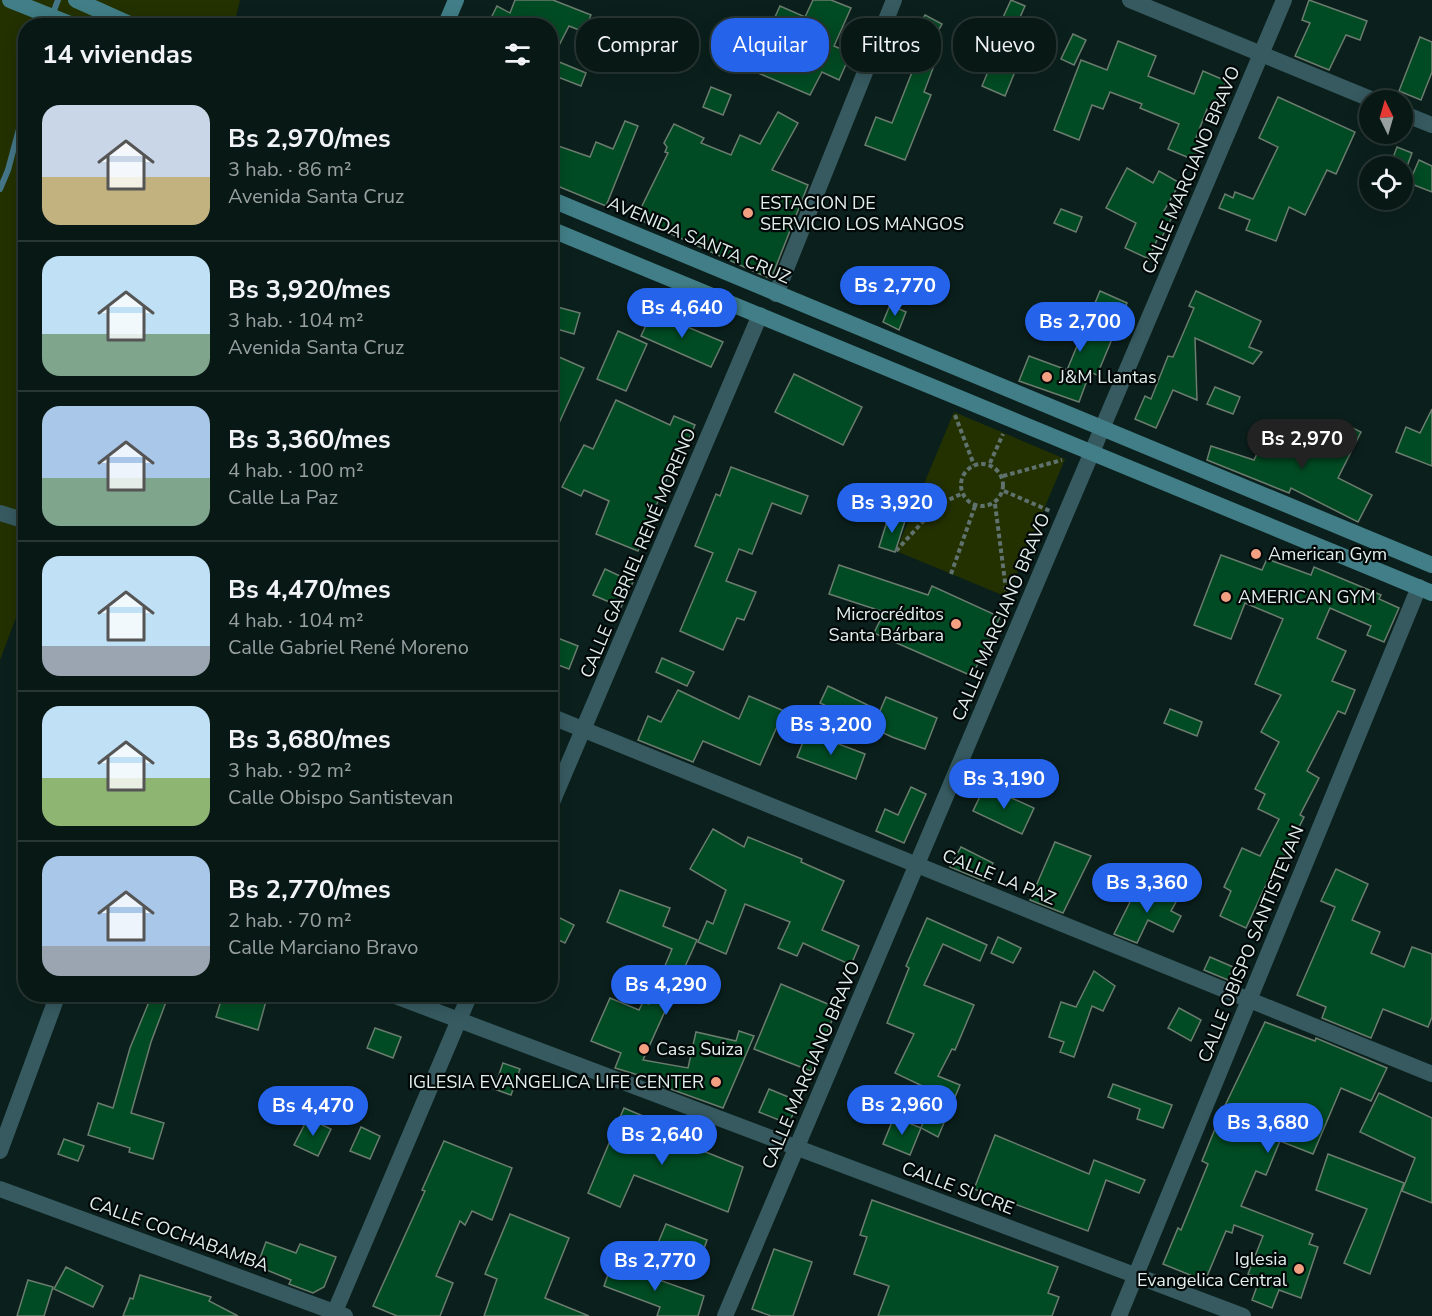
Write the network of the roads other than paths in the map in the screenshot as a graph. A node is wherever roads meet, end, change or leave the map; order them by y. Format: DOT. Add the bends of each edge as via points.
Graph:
graph roads {
  1 [pos="10,0"];
  2 [pos="76,0"];
  3 [pos="456,0"];
  4 [pos="894,0"];
  5 [pos="1130,0"];
  6 [pos="1284,0"];
  7 [pos="56,18"];
  8 [pos="117,18"];
  9 [pos="448,18"];
  10 [pos="1262,53"];
  11 [pos="1359,94"];
  12 [pos="1413,117"];
  13 [pos="1432,125"];
  14 [pos="558,202"];
  15 [pos="558,232"];
  16 [pos="776,294"];
  17 [pos="760,315"];
  18 [pos="1102,429"];
  19 [pos="1092,452"];
  20 [pos="0,513"];
  21 [pos="18,519"];
  22 [pos="1432,565"];
  23 [pos="1425,590"];
  24 [pos="558,720"];
  25 [pos="583,730"];
  26 [pos="558,788"];
  27 [pos="917,865"];
  28 [pos="1249,1000"];
  29 [pos="55,1002"];
  30 [pos="410,1002"];
  31 [pos="467,1002"];
  32 [pos="459,1021"];
  33 [pos="1432,1074"];
  34 [pos="796,1148"];
  35 [pos="0,1151"];
  36 [pos="0,1189"];
  37 [pos="1136,1276"];
  38 [pos="337,1315"];
  39 [pos="725,1316"];
  40 [pos="1119,1316"];
  41 [pos="1243,1316"];
  1 -- 7 [label="main road"];
  2 -- 8 [label="main road"];
  3 -- 9 [label="main road"];
  4 -- 16 [label="street"];
  5 -- 10 [label="street"];
  6 -- 10 [label="street, CALLE MARCIANO BRAVO"];
  10 -- 11 [label="street"];
  10 -- 18 [label="street, CALLE MARCIANO BRAVO"];
  12 -- 13 [label="street"];
  14 -- 16 [label="main road, AVENIDA SANTA CRUZ"];
  15 -- 17 [label="main road"];
  16 -- 18 [label="main road, AVENIDA SANTA CRUZ"];
  17 -- 19 [label="main road"];
  17 -- 25 [label="street, CALLE GABRIEL RENÉ MORENO"];
  18 -- 19 [label="street, CALLE MARCIANO BRAVO"];
  18 -- 22 [label="main road, AVENIDA SANTA CRUZ"];
  19 -- 23 [label="main road"];
  19 -- 27 [label="street, CALLE MARCIANO BRAVO"];
  20 -- 21 [label="street"];
  23 -- 28 [label="street, CALLE OBISPO SANTISTEVAN"];
  24 -- 25 [label="street, CALLE LA PAZ"];
  25 -- 26 [label="street, CALLE GABRIEL RENÉ MORENO"];
  25 -- 27 [label="street, CALLE LA PAZ"];
  27 -- 28 [label="street, CALLE LA PAZ"];
  27 -- 34 [label="street, CALLE MARCIANO BRAVO"];
  28 -- 33 [label="street, CALLE LA PAZ"];
  28 -- 37 [label="street, CALLE OBISPO SANTISTEVAN"];
  29 -- 35 [label="street"];
  30 -- 32 [label="street, CALLE SUCRE"];
  31 -- 32 [label="street"];
  32 -- 34 [label="street, CALLE SUCRE"];
  32 -- 38 [label="street"];
  34 -- 37 [label="street, CALLE SUCRE"];
  34 -- 39 [label="street, CALLE MARCIANO BRAVO"];
  36 -- 38 [label="street, CALLE COCHABAMBA"];
  37 -- 40 [label="street, CALLE OBISPO SANTISTEVAN"];
  37 -- 41 [label="street, CALLE SUCRE"];
}
